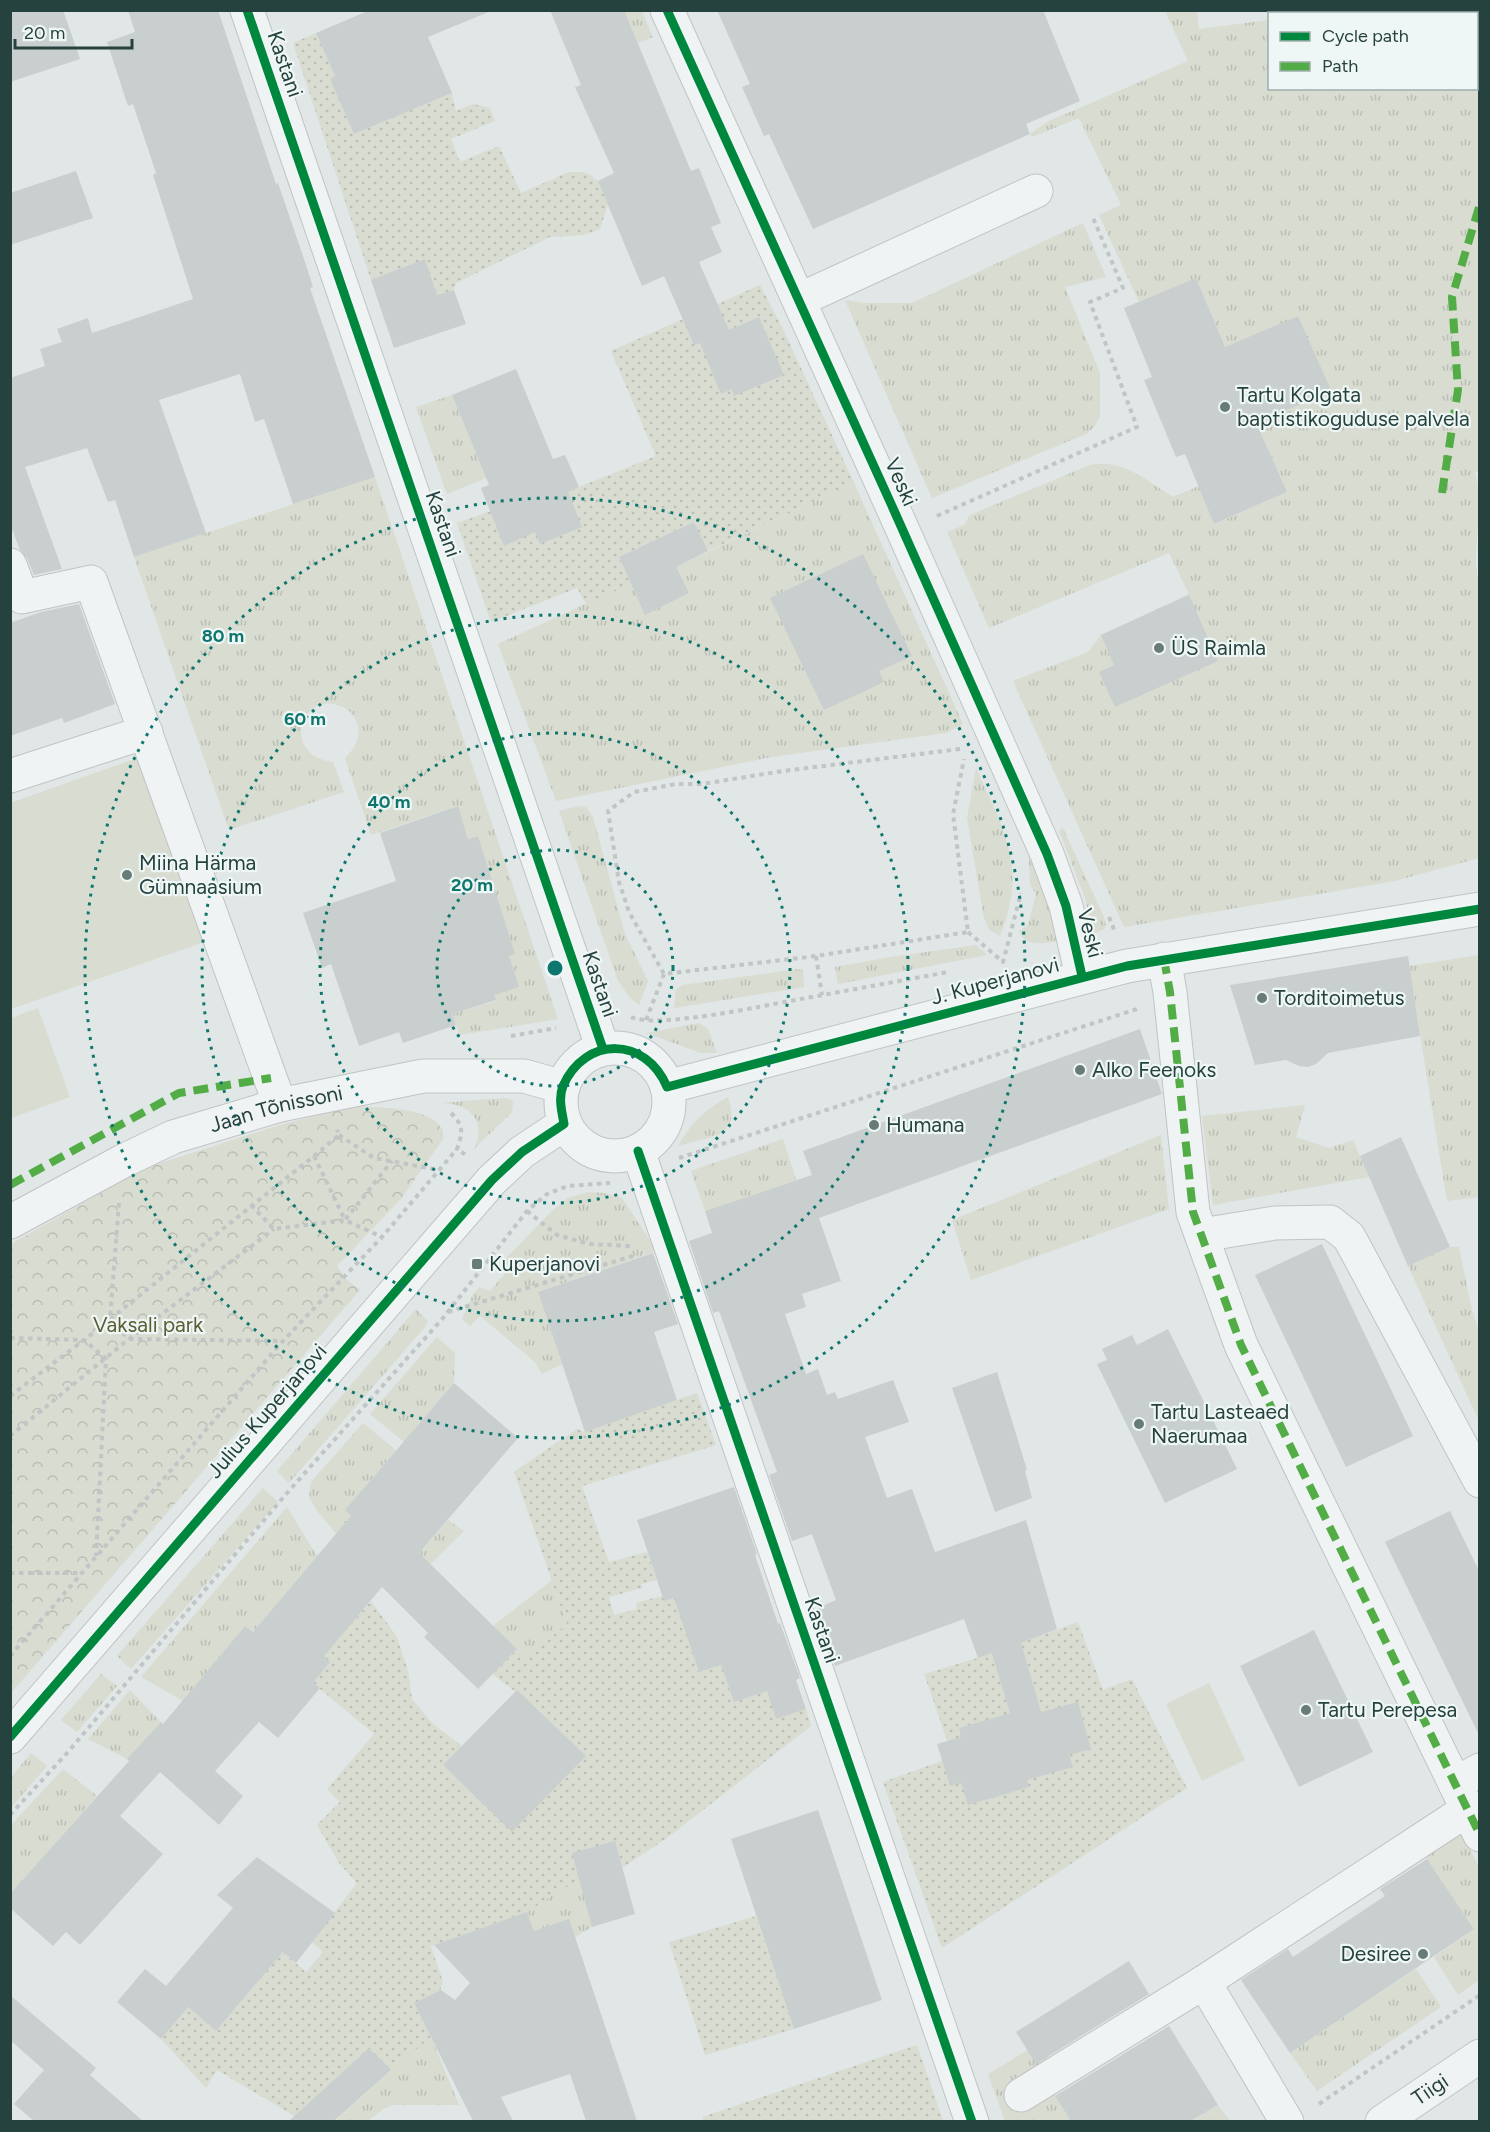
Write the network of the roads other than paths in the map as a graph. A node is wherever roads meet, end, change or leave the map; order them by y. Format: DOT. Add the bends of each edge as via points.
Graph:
graph roads {
  1 [pos="247,10"];
  2 [pos="666,10"];
  3 [pos="1036,191"];
  4 [pos="799,300"];
  5 [pos="10,565"];
  6 [pos="146,732"];
  7 [pos="10,777"];
  8 [pos="1479,909"];
  9 [pos="1164,958"];
  10 [pos="1082,976"];
  11 [pos="603,1049"];
  12 [pos="563,1087"];
  13 [pos="667,1087"];
  14 [pos="280,1105"];
  15 [pos="564,1124"];
  16 [pos="638,1151"];
  17 [pos="10,1222"];
  18 [pos="1202,1235"];
  19 [pos="1479,1481"];
  20 [pos="10,1737"];
  21 [pos="1470,1800"];
  22 [pos="1204,1982"];
  23 [pos="1479,2056"];
  24 [pos="1021,2095"];
  25 [pos="1300,2115"];
  26 [pos="972,2121"];
  27 [pos="1382,2121"];
  1 -- 11 [label="street, Kastani"];
  2 -- 4 [label="street, Veski"];
  3 -- 4 [label="street"];
  4 -- 10 [label="street, Veski" via="1047,855 1066,906"];
  5 -- 6 [label="street" via="22,597 92,582"];
  6 -- 7 [label="street"];
  6 -- 14 [label="street"];
  8 -- 9 [label="street, J. Kuperjanovi"];
  9 -- 10 [label="street, J. Kuperjanovi"];
  9 -- 18 [label="street" via="1193,1212"];
  10 -- 13 [label="street, J. Kuperjanovi"];
  11 -- 12 [label="street" via="581,1059"];
  11 -- 13 [label="street" via="624,1049 647,1059"];
  12 -- 14 [label="street, Jaan Tõnissoni" via="524,1076 423,1076"];
  12 -- 15 [label="street"];
  13 -- 16 [label="street" via="669,1106 664,1125"];
  14 -- 17 [label="street, Jaan Tõnissoni" via="173,1137"];
  15 -- 16 [label="street" via="588,1150 606,1156"];
  15 -- 20 [label="street, Julius Kuperjanovi" via="522,1152 492,1180"];
  16 -- 26 [label="street, Kastani"];
  18 -- 19 [label="street" via="1275,1223 1330,1222 1349,1237"];
  18 -- 21 [label="street" via="1241,1345"];
  21 -- 22 [label="street"];
  22 -- 24 [label="street"];
  22 -- 25 [label="street"];
  23 -- 27 [label="street, Tiigi"];
}
